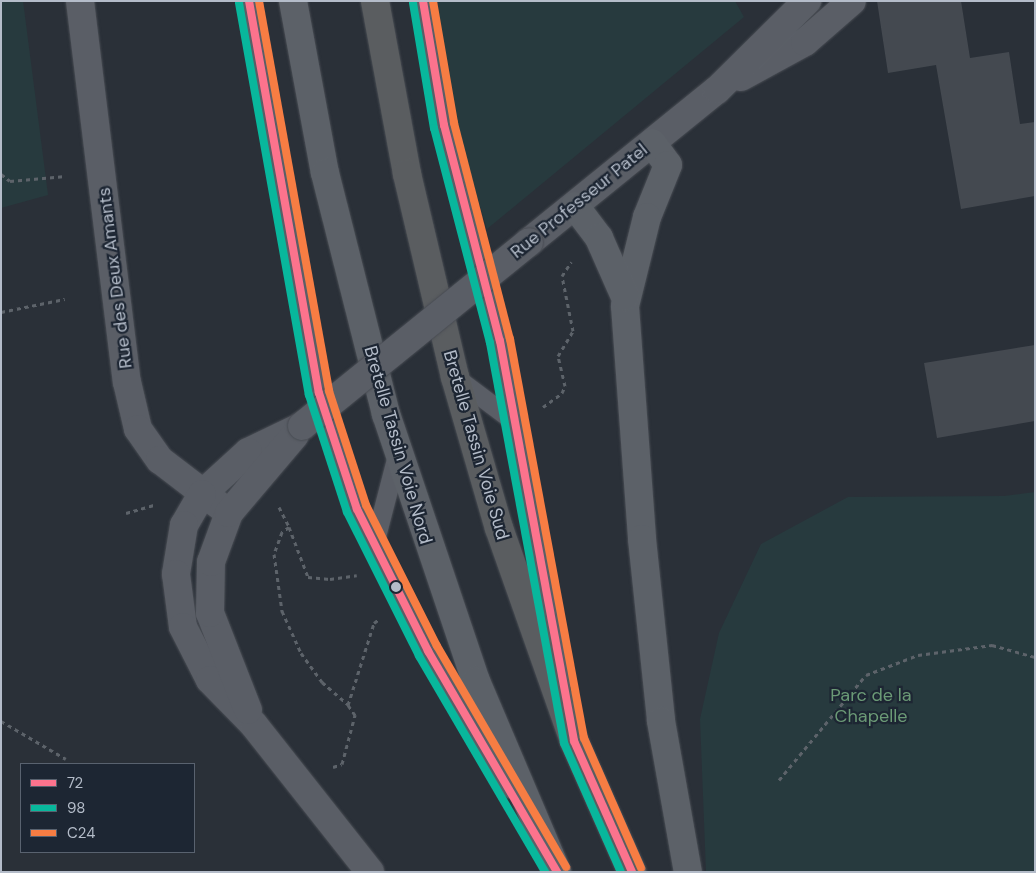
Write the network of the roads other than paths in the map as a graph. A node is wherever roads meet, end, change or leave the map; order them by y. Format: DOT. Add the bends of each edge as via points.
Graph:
graph roads {
  1 [pos="80,1"];
  2 [pos="249,1"];
  3 [pos="293,1"];
  4 [pos="375,1"];
  5 [pos="422,1"];
  6 [pos="806,1"];
  7 [pos="852,1"];
  8 [pos="718,90"];
  9 [pos="652,143"];
  10 [pos="575,206"];
  11 [pos="625,297"];
  12 [pos="455,377"];
  13 [pos="515,422"];
  14 [pos="302,426"];
  15 [pos="398,451"];
  16 [pos="202,494"];
  17 [pos="229,513"];
  18 [pos="374,544"];
  19 [pos="254,725"];
  20 [pos="574,740"];
  21 [pos="543,843"];
  22 [pos="370,872"];
  23 [pos="557,872"];
  24 [pos="632,872"];
  25 [pos="688,872"];
  1 -- 16 [label="street, Rue des Deux Amants" via="127,382 138,429 160,460"];
  2 -- 18 [label="lane" via="319,393 357,510"];
  3 -- 15 [label="main road, Bretelle Tassin Voie Nord" via="325,172"];
  4 -- 12 [label="highway, Bretelle Tassin Voie Sud" via="407,174"];
  5 -- 13 [label="lane" via="444,125 500,341"];
  6 -- 8 [label="street, Rue Professeur Patel"];
  7 -- 8 [label="street, Rue Professeur Patel" via="805,42"];
  8 -- 9 [label="street, Rue Professeur Patel"];
  9 -- 10 [label="street, Rue Professeur Patel"];
  9 -- 11 [label="main road" via="668,165 648,217"];
  10 -- 11 [label="main road" via="599,238"];
  10 -- 14 [label="street, Rue Professeur Patel, bridge"];
  11 -- 25 [label="main road" via="642,539 661,720"];
  12 -- 13 [label="lane"];
  12 -- 20 [label="highway, Bretelle Tassin Voie Sud" via="499,528"];
  13 -- 20 [label="lane"];
  14 -- 16 [label="street, Rue Professeur Patel" via="248,452"];
  14 -- 17 [label="street, Rue Professeur Patel"];
  15 -- 18 [label="lane"];
  15 -- 21 [label="main road, Bretelle Tassin Voie Nord" via="476,681"];
  16 -- 17 [label="street, Rue des Deux Amants"];
  16 -- 19 [label="street, Rue Professeur Patel" via="184,525 176,574 183,627 210,680"];
  17 -- 19 [label="street, Rue Professeur Patel" via="211,562 210,613"];
  18 -- 21 [label="lane" via="428,651"];
  19 -- 22 [label="street, Rue Professeur Patel"];
  20 -- 24 [label="highway, Bretelle Tassin Voie Sud"];
  21 -- 23 [label="main road, Bretelle Tassin Voie Nord"];
}
